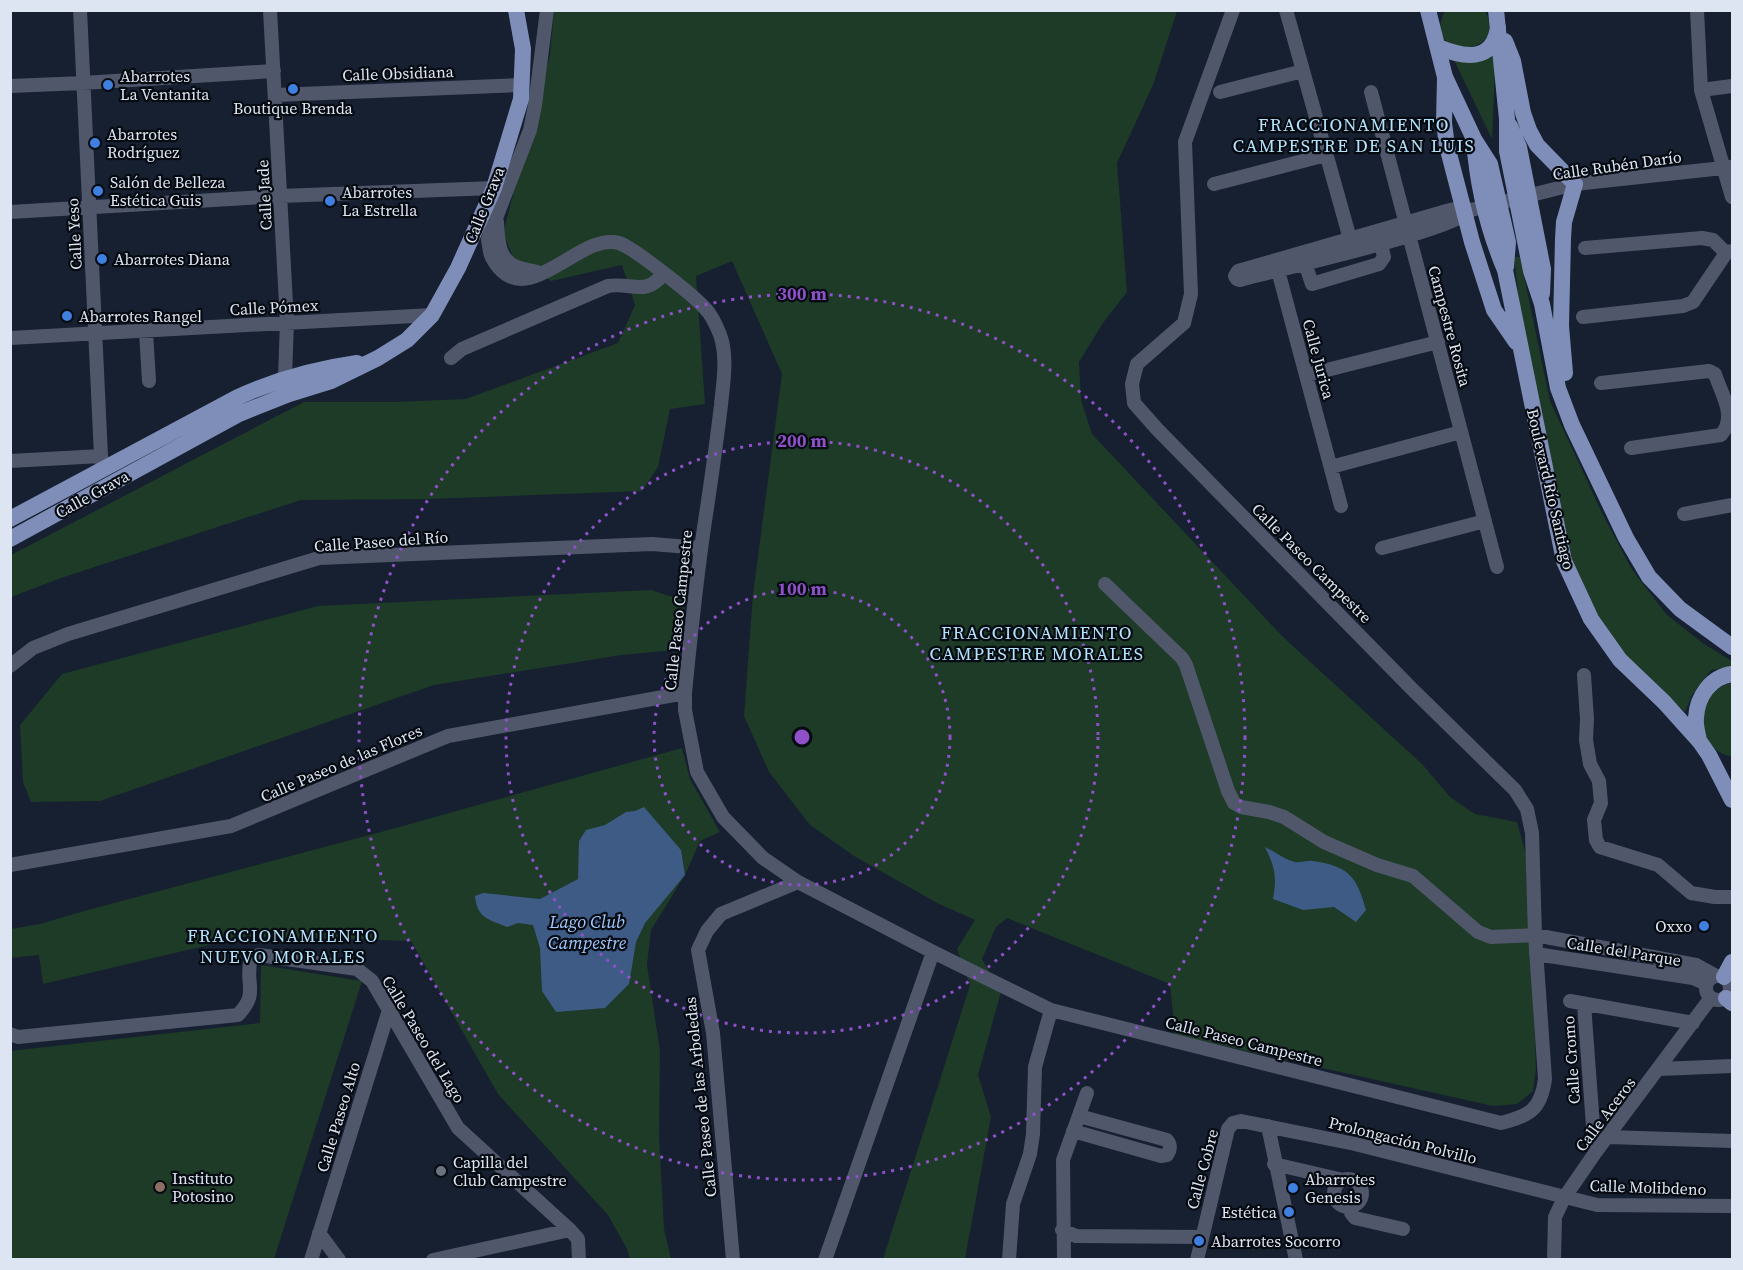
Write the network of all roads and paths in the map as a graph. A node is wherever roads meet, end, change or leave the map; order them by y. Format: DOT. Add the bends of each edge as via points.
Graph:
graph roads {
  1 [pos="80,10"];
  2 [pos="270,10"];
  3 [pos="516,10"];
  4 [pos="1233,10"];
  5 [pos="1286,10"];
  6 [pos="1697,10"];
  7 [pos="1432,13"];
  8 [pos="545,15"];
  9 [pos="1497,17"];
  10 [pos="1438,47"];
  11 [pos="274,70"];
  12 [pos="1303,71"];
  13 [pos="1445,77"];
  14 [pos="83,84"];
  15 [pos="522,85"];
  16 [pos="10,86"];
  17 [pos="1732,86"];
  18 [pos="1701,90"];
  19 [pos="1220,92"];
  20 [pos="1371,92"];
  21 [pos="276,95"];
  22 [pos="1326,155"];
  23 [pos="1727,167"];
  24 [pos="1214,184"];
  25 [pos="1575,184"];
  26 [pos="494,188"];
  27 [pos="280,196"];
  28 [pos="1732,197"];
  29 [pos="89,208"];
  30 [pos="1470,211"];
  31 [pos="10,212"];
  32 [pos="1408,230"];
  33 [pos="1379,237"];
  34 [pos="1352,245"];
  35 [pos="1585,248"];
  36 [pos="1729,252"];
  37 [pos="1305,263"];
  38 [pos="1276,265"];
  39 [pos="663,274"];
  40 [pos="432,315"];
  41 [pos="1583,317"];
  42 [pos="287,322"];
  43 [pos="95,332"];
  44 [pos="146,332"];
  45 [pos="10,338"];
  46 [pos="1438,342"];
  47 [pos="1520,348"];
  48 [pos="451,358"];
  49 [pos="370,361"];
  50 [pos="1307,375"];
  51 [pos="285,377"];
  52 [pos="149,381"];
  53 [pos="1601,383"];
  54 [pos="1731,417"];
  55 [pos="1572,425"];
  56 [pos="1461,432"];
  57 [pos="1631,448"];
  58 [pos="10,461"];
  59 [pos="103,463"];
  60 [pos="1331,467"];
  61 [pos="1341,506"];
  62 [pos="1732,507"];
  63 [pos="1684,514"];
  64 [pos="10,519"];
  65 [pos="1485,521"];
  66 [pos="10,539"];
  67 [pos="701,548"];
  68 [pos="1382,548"];
  69 [pos="1497,567"];
  70 [pos="1105,584"];
  71 [pos="1732,647"];
  72 [pos="10,666"];
  73 [pos="1732,674"];
  74 [pos="1584,675"];
  75 [pos="685,693"];
  76 [pos="1704,749"];
  77 [pos="1732,767"];
  78 [pos="1732,800"];
  79 [pos="10,866"];
  80 [pos="798,882"];
  81 [pos="1732,897"];
  82 [pos="1535,935"];
  83 [pos="1611,950"];
  84 [pos="933,952"];
  85 [pos="1536,954"];
  86 [pos="1732,962"];
  87 [pos="1608,965"];
  88 [pos="1722,989"];
  89 [pos="389,1010"];
  90 [pos="1051,1010"];
  91 [pos="1693,1023"];
  92 [pos="11,1035"];
  93 [pos="1732,1066"];
  94 [pos="1659,1069"];
  95 [pos="1087,1093"];
  96 [pos="1079,1116"];
  97 [pos="1233,1123"];
  98 [pos="1268,1126"];
  99 [pos="1073,1131"];
  100 [pos="1608,1137"];
  101 [pos="1732,1141"];
  102 [pos="1595,1153"];
  103 [pos="1274,1164"];
  104 [pos="1343,1180"];
  105 [pos="1564,1198"];
  106 [pos="1732,1206"];
  107 [pos="1351,1207"];
  108 [pos="1403,1229"];
  109 [pos="570,1230"];
  110 [pos="1062,1230"];
  111 [pos="319,1233"];
  112 [pos="1076,1236"];
  113 [pos="1201,1237"];
  114 [pos="1064,1256"];
  115 [pos="311,1260"];
  116 [pos="339,1260"];
  117 [pos="433,1260"];
  118 [pos="579,1260"];
  119 [pos="734,1260"];
  120 [pos="825,1260"];
  121 [pos="1009,1260"];
  122 [pos="1197,1260"];
  123 [pos="1296,1260"];
  124 [pos="1554,1260"];
  1 -- 14 [label="street, Calle Yeso"];
  2 -- 11 [label="street, Calle Jade"];
  3 -- 15 [label="main road, Calle Grava" via="523,49"];
  4 -- 82 [label="street, Calle Paseo Campestre" via="1185,142 1191,294 1184,323 1137,364 1132,384 1134,403 1515,790 1527,809 1532,833"];
  5 -- 12 [label="street"];
  6 -- 18 [label="street"];
  7 -- 10 [label="main road, Boulevard Río Santiago"];
  8 -- 39 [label="street, Calle Paseo Campestre" via="530,130 488,239 490,257 505,274 518,279 542,273 590,248 618,243"];
  9 -- 10 [label="main road" via="1493,42 1477,54 1456,55"];
  9 -- 25 [label="main road" via="1513,61 1529,130 1537,145"];
  9 -- 55 [label="main road, Boulevard Río Santiago" via="1507,119 1519,147 1541,258 1542,304 1558,388"];
  10 -- 13 [label="main road, Boulevard Río Santiago"];
  11 -- 14 [label="street"];
  11 -- 21 [label="street, Calle Jade"];
  12 -- 19 [label="street"];
  12 -- 22 [label="street"];
  13 -- 30 [label="main road" via="1447,146"];
  13 -- 47 [label="main road, Boulevard Río Santiago" via="1490,164 1508,242 1506,270"];
  14 -- 16 [label="street"];
  14 -- 29 [label="street, Calle Yeso"];
  15 -- 21 [label="street, Calle Obsidiana"];
  15 -- 26 [label="main road, Calle Grava"];
  17 -- 18 [label="street"];
  18 -- 23 [label="street"];
  20 -- 32 [label="street, Campestre Rosita"];
  21 -- 27 [label="street, Calle Jade"];
  22 -- 24 [label="street"];
  22 -- 34 [label="street"];
  23 -- 25 [label="street, Calle Rubén Darío"];
  23 -- 28 [label="street"];
  25 -- 30 [label="street, Calle Rubén Darío"];
  25 -- 55 [label="main road" via="1564,222 1561,326"];
  26 -- 27 [label="street"];
  26 -- 40 [label="main road, Calle Grava"];
  27 -- 29 [label="street"];
  27 -- 42 [label="street, Calle Jade"];
  29 -- 31 [label="street"];
  29 -- 43 [label="street, Calle Yeso"];
  30 -- 32 [label="street, Calle Rubén Darío"];
  30 -- 47 [label="main road" via="1472,242 1494,310"];
  32 -- 33 [label="street, Calle Rubén Darío"];
  32 -- 46 [label="street, Campestre Rosita"];
  33 -- 34 [label="street, Calle Rubén Darío"];
  33 -- 37 [label="street" via="1384,257 1379,264 1312,284"];
  34 -- 37 [label="street"];
  34 -- 38 [label="street"];
  35 -- 36 [label="street" via="1702,238 1713,240"];
  36 -- 41 [label="street" via="1693,302"];
  37 -- 38 [label="street"];
  38 -- 50 [label="street, Calle Jurica"];
  39 -- 48 [label="street" via="648,287 608,286 462,349"];
  39 -- 67 [label="street, Calle Paseo Campestre" via="709,312 722,340 725,368"];
  40 -- 42 [label="street, Calle Pómex"];
  40 -- 49 [label="main road, Calle Grava" via="407,340"];
  42 -- 44 [label="street, Calle Pómex"];
  42 -- 51 [label="street, Calle Jade"];
  43 -- 44 [label="street, Calle Pómex"];
  43 -- 45 [label="street, Calle Pómex"];
  43 -- 59 [label="street, Calle Yeso"];
  44 -- 52 [label="street"];
  46 -- 50 [label="street"];
  46 -- 56 [label="street, Campestre Rosita"];
  47 -- 76 [label="main road, Boulevard Río Santiago" via="1564,561 1577,590 1591,619 1620,660 1664,702"];
  49 -- 51 [label="main road, Calle Grava"];
  49 -- 66 [label="main road, Calle Grava" via="331,381 239,414"];
  50 -- 60 [label="street, Calle Jurica"];
  51 -- 59 [label="main road, Calle Grava"];
  53 -- 54 [label="street" via="1709,371 1715,374"];
  54 -- 57 [label="street" via="1721,435"];
  55 -- 71 [label="main road, Boulevard Río Santiago" via="1649,577 1680,609"];
  56 -- 60 [label="street"];
  56 -- 65 [label="street, Campestre Rosita"];
  58 -- 59 [label="street"];
  59 -- 64 [label="main road, Calle Grava"];
  60 -- 61 [label="street, Calle Jurica"];
  62 -- 63 [label="street"];
  65 -- 68 [label="street"];
  65 -- 69 [label="street, Campestre Rosita"];
  67 -- 72 [label="street, Calle Paseo del Río" via="652,544 319,558 68,634 33,648"];
  67 -- 75 [label="street, Calle Paseo Campestre"];
  70 -- 82 [label="street, Calle del Parque" via="1186,664 1234,803 1284,817 1324,842 1413,876 1478,932 1491,937"];
  73 -- 76 [label="main road" via="1713,681 1703,692 1696,718"];
  74 -- 81 [label="street" via="1586,740 1601,802 1594,820 1600,848 1658,865 1691,893"];
  75 -- 79 [label="street, Calle Paseo de las Flores" via="448,736 231,826"];
  75 -- 80 [label="street, Calle Paseo Campestre" via="697,772 723,817 763,858"];
  76 -- 77 [label="main road"];
  76 -- 78 [label="main road, Boulevard Río Santiago"];
  80 -- 84 [label="street, Calle Paseo Campestre"];
  80 -- 119 [label="street, Calle Paseo de las Arboledas" via="721,914 698,950 713,1033"];
  82 -- 83 [label="street, Calle del Parque"];
  82 -- 85 [label="street, Calle Paseo Campestre"];
  83 -- 87 [label="street"];
  83 -- 88 [label="street, Calle del Parque" via="1696,965"];
  84 -- 90 [label="street, Calle Paseo Campestre"];
  84 -- 120 [label="street"];
  85 -- 87 [label="street, Calle del Parque"];
  85 -- 90 [label="street, Calle Paseo Campestre" via="1543,1096 1533,1111 1501,1123"];
  86 -- 88 [label="main road"];
  87 -- 88 [label="street, Calle del Parque" via="1693,978"];
  88 -- 91 [label="street, Calle Aceros"];
  89 -- 92 [label="street, Calle Paseo del Lago" via="372,981 357,969 259,955 251,958 248,969 252,995 238,1015"];
  89 -- 109 [label="street, Calle Paseo del Lago" via="458,1128"];
  89 -- 111 [label="street, Calle Paseo Alto"];
  90 -- 121 [label="street" via="1035,1067 1034,1134 1013,1204"];
  91 -- 94 [label="street, Calle Aceros"];
  91 -- 102 [label="street, Calle Cromo" via="1577,1003"];
  93 -- 94 [label="street"];
  94 -- 100 [label="street, Calle Aceros"];
  95 -- 96 [label="street"];
  96 -- 99 [label="street"];
  96 -- 99 [label="street" via="1167,1140 1170,1150 1161,1156"];
  97 -- 98 [label="street, Prolongación Polvillo"];
  97 -- 113 [label="street, Calle Cobre" via="1228,1129"];
  98 -- 103 [label="street"];
  98 -- 105 [label="street, Prolongación Polvillo" via="1355,1144"];
  99 -- 110 [label="street" via="1063,1160"];
  100 -- 101 [label="street"];
  100 -- 102 [label="street, Calle Aceros"];
  102 -- 105 [label="street, Calle Aceros"];
  103 -- 104 [label="street"];
  103 -- 123 [label="street"];
  104 -- 107 [label="street" via="1336,1186 1334,1196 1342,1206"];
  104 -- 107 [label="street" via="1352,1179 1362,1189 1361,1199"];
  105 -- 106 [label="street, Calle Molibdeno" via="1597,1205"];
  105 -- 124 [label="street, Calle Aceros" via="1555,1216"];
  107 -- 108 [label="street" via="1355,1218"];
  109 -- 117 [label="street"];
  109 -- 118 [label="street, Calle Paseo del Lago" via="578,1239"];
  110 -- 112 [label="street"];
  110 -- 114 [label="street"];
  111 -- 115 [label="street, Calle Paseo Alto"];
  111 -- 116 [label="street"];
  112 -- 113 [label="street"];
  112 -- 114 [label="street"];
  113 -- 122 [label="street, Calle Cobre"];
}
